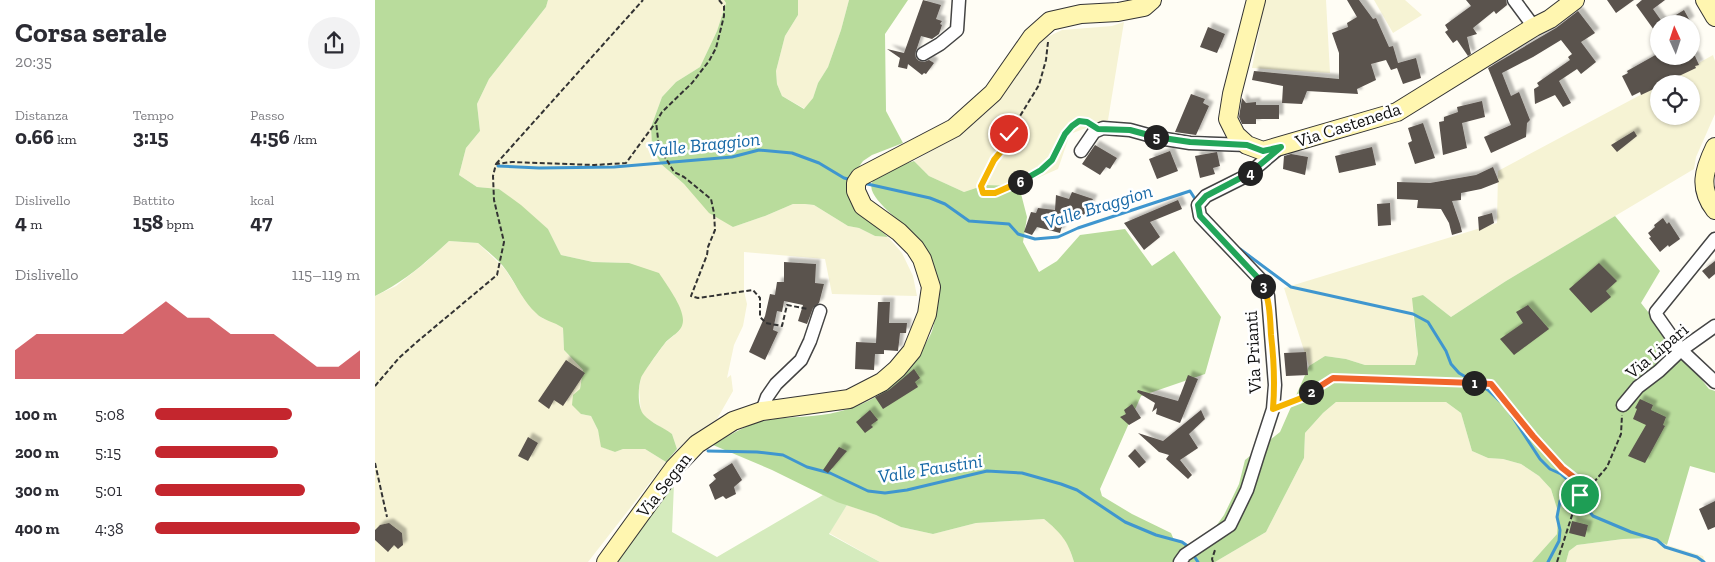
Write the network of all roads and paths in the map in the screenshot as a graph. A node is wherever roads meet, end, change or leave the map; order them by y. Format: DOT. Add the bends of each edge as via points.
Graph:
graph roads {
  1 [pos="643,0"];
  2 [pos="719,0"];
  3 [pos="959,0"];
  4 [pos="1152,0"];
  5 [pos="1256,0"];
  6 [pos="1515,0"];
  7 [pos="1575,0"];
  8 [pos="1705,0"];
  9 [pos="1117,6"];
  10 [pos="1715,16"];
  11 [pos="1534,27"];
  12 [pos="1049,39"];
  13 [pos="923,54"];
  14 [pos="656,122"];
  15 [pos="1098,129"];
  16 [pos="1247,145"];
  17 [pos="1715,146"];
  18 [pos="1281,147"];
  19 [pos="1081,151"];
  20 [pos="496,164"];
  21 [pos="1715,210"];
  22 [pos="1715,239"];
  23 [pos="820,311"];
  24 [pos="1714,327"];
  25 [pos="1681,350"];
  26 [pos="1715,382"];
  27 [pos="375,386"];
  28 [pos="1623,405"];
  29 [pos="1273,409"];
  30 [pos="762,411"];
  31 [pos="375,463"];
  32 [pos="1585,486"];
  33 [pos="387,517"];
  34 [pos="606,562"];
  35 [pos="1180,562"];
  36 [pos="1557,562"];
  1 -- 20 [label="path"];
  2 -- 14 [label="path" via="724,6 724,16 716,48 692,83"];
  3 -- 13 [label="street" via="957,30"];
  4 -- 9 [label="street" via="1144,6"];
  5 -- 16 [label="street" via="1228,119 1236,136"];
  6 -- 11 [label="street"];
  7 -- 11 [label="street, Via Casteneda" via="1551,19"];
  8 -- 10 [label="street"];
  9 -- 30 [label="street" via="1050,21 1032,37 993,93 955,128 860,177 855,183 863,206 915,248 931,286 927,314 912,351 882,382 849,399"];
  11 -- 18 [label="street, Via Casteneda" via="1397,112"];
  12 -- 15 [label="path" via="1039,85 994,160 981,186 983,193 995,193 1013,186 1041,170 1052,160 1065,134 1079,121"];
  14 -- 20 [label="path" via="626,163"];
  14 -- 23 [label="path" via="659,146 674,172 684,176 711,199 714,213 715,230 691,296 698,298 753,290 761,298 760,316 766,323 782,326 787,305"];
  15 -- 16 [label="street" via="1130,130 1190,142"];
  15 -- 19 [label="street"];
  16 -- 18 [label="street, Via Casteneda" via="1263,151"];
  17 -- 21 [label="street" via="1706,167 1703,186"];
  18 -- 29 [label="street, Via Prianti" via="1246,176 1206,196 1198,205 1200,216 1259,279 1268,296 1275,385"];
  20 -- 27 [label="path" via="494,200 504,242 497,275 399,358"];
  22 -- 25 [label="street" via="1656,312"];
  23 -- 30 [label="street" via="801,360 776,384"];
  24 -- 25 [label="street, Via Lipari"];
  25 -- 26 [label="street"];
  25 -- 28 [label="street, Via Lipari" via="1638,387"];
  28 -- 32 [label="path" via="1621,434 1607,467 1594,482"];
  29 -- 32 [label="path" via="1304,397 1333,378 1491,384 1562,468"];
  29 -- 35 [label="street, Via Prianti" via="1247,490 1230,525 1185,555"];
  30 -- 34 [label="street, Via Segan" via="733,421 697,444 674,468"];
  31 -- 33 [label="path"];
  32 -- 36 [label="path" via="1569,521"];
}
